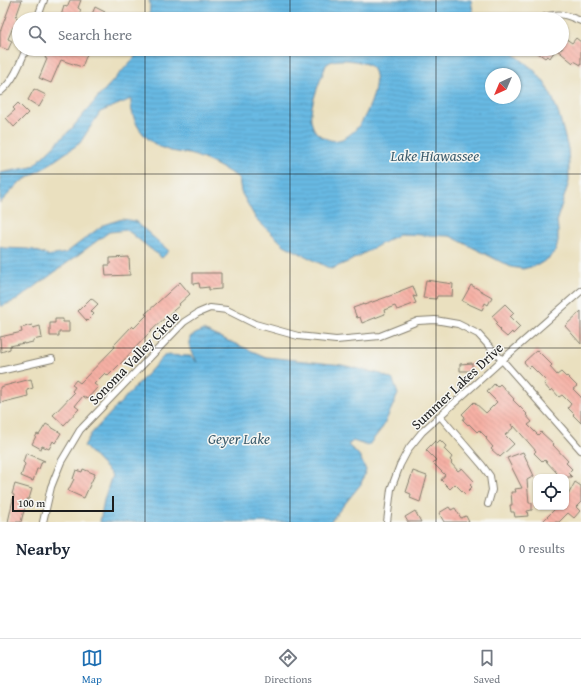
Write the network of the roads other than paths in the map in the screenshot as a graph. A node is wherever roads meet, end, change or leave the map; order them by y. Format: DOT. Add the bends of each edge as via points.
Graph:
graph roads {
  1 [pos="44,0"];
  2 [pos="40,12"];
  3 [pos="569,16"];
  4 [pos="581,21"];
  5 [pos="24,56"];
  6 [pos="0,92"];
  7 [pos="581,291"];
  8 [pos="52,359"];
  9 [pos="502,360"];
  10 [pos="0,371"];
  11 [pos="440,416"];
  12 [pos="581,450"];
  13 [pos="488,504"];
  14 [pos="43,522"];
  15 [pos="387,522"];
  1 -- 2 [label="street"];
  3 -- 4 [label="street"];
  5 -- 6 [label="street" via="6,87"];
  7 -- 9 [label="street, Summer Lakes Drive"];
  8 -- 10 [label="street"];
  9 -- 11 [label="street, Summer Lakes Drive"];
  9 -- 12 [label="street, Sonoma Valley Circle"];
  9 -- 14 [label="street, Sonoma Valley Circle" via="478,334 458,324 435,320 418,321 380,336 336,340 298,336 255,324 227,310 210,308 184,322 80,430 60,462"];
  11 -- 13 [label="street" via="490,476 492,490"];
  11 -- 15 [label="street, Summer Lakes Drive" via="422,432 400,465 391,489"];
}
